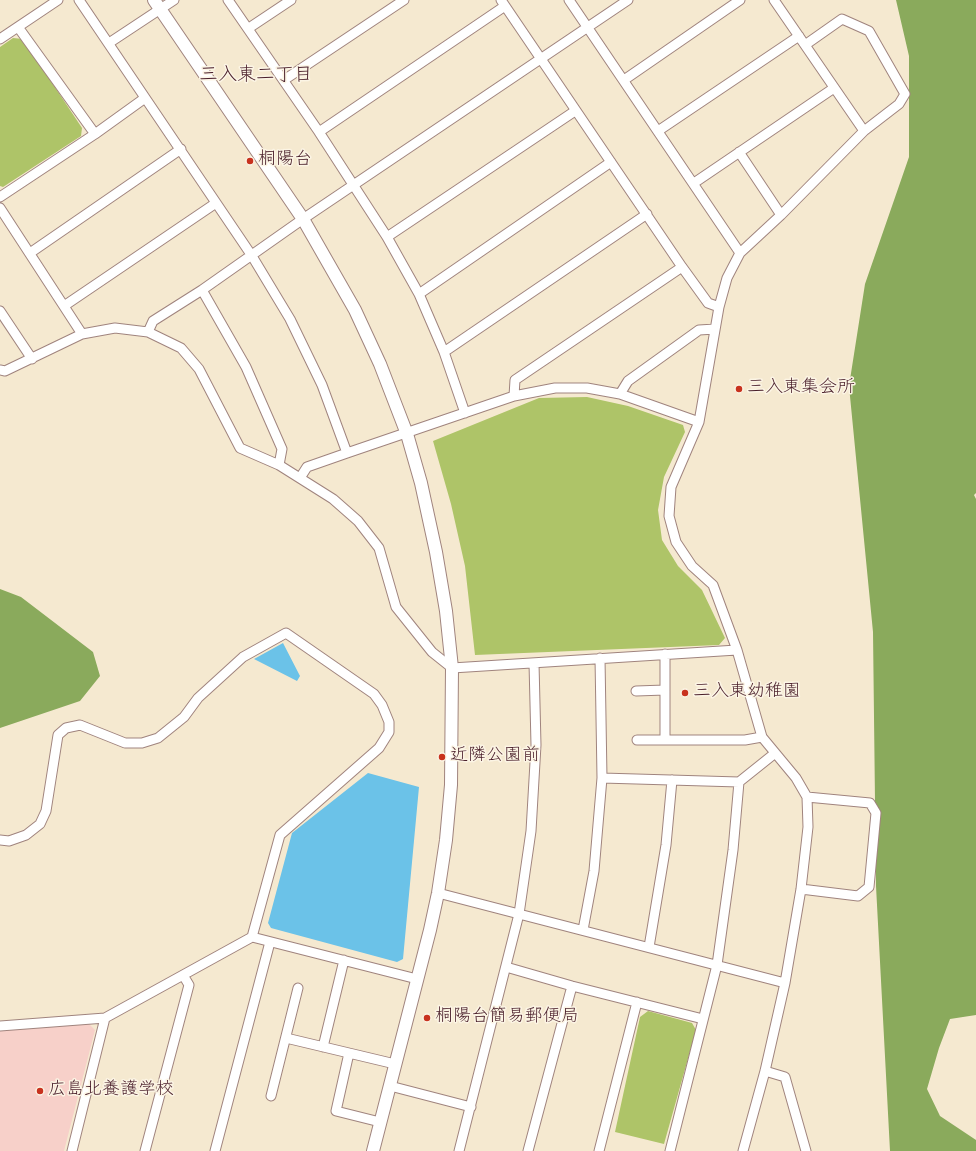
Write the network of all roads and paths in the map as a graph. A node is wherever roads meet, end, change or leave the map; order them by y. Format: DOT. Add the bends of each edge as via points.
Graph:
graph roads {
  1 [pos="58,0"];
  2 [pos="79,0"];
  3 [pos="174,0"];
  4 [pos="228,0"];
  5 [pos="291,0"];
  6 [pos="404,0"];
  7 [pos="569,0"];
  8 [pos="628,0"];
  9 [pos="740,0"];
  10 [pos="774,0"];
  11 [pos="503,3"];
  12 [pos="157,5"];
  13 [pos="18,27"];
  14 [pos="588,27"];
  15 [pos="248,28"];
  16 [pos="800,36"];
  17 [pos="0,39"];
  18 [pos="109,44"];
  19 [pos="805,45"];
  20 [pos="540,59"];
  21 [pos="284,80"];
  22 [pos="624,80"];
  23 [pos="834,88"];
  24 [pos="145,98"];
  25 [pos="575,110"];
  26 [pos="658,131"];
  27 [pos="864,131"];
  28 [pos="319,132"];
  29 [pos="94,134"];
  30 [pos="181,149"];
  31 [pos="739,152"];
  32 [pos="611,162"];
  33 [pos="694,183"];
  34 [pos="354,185"];
  35 [pos="0,197"];
  36 [pos="216,203"];
  37 [pos="0,208"];
  38 [pos="647,214"];
  39 [pos="781,215"];
  40 [pos="303,219"];
  41 [pos="387,237"];
  42 [pos="30,253"];
  43 [pos="740,253"];
  44 [pos="252,256"];
  45 [pos="682,267"];
  46 [pos="202,290"];
  47 [pos="418,294"];
  48 [pos="64,306"];
  49 [pos="719,307"];
  50 [pos="0,311"];
  51 [pos="715,329"];
  52 [pos="148,332"];
  53 [pos="82,334"];
  54 [pos="444,352"];
  55 [pos="32,359"];
  56 [pos="0,370"];
  57 [pos="620,394"];
  58 [pos="514,396"];
  59 [pos="465,414"];
  60 [pos="699,422"];
  61 [pos="407,434"];
  62 [pos="347,453"];
  63 [pos="279,465"];
  64 [pos="300,478"];
  65 [pos="737,650"];
  66 [pos="665,654"];
  67 [pos="600,658"];
  68 [pos="534,663"];
  69 [pos="452,668"];
  70 [pos="665,690"];
  71 [pos="636,691"];
  72 [pos="762,737"];
  73 [pos="637,740"];
  74 [pos="665,740"];
  75 [pos="774,754"];
  76 [pos="602,778"];
  77 [pos="672,780"];
  78 [pos="739,782"];
  79 [pos="807,797"];
  80 [pos="0,840"];
  81 [pos="802,889"];
  82 [pos="438,893"];
  83 [pos="519,914"];
  84 [pos="583,930"];
  85 [pos="252,937"];
  86 [pos="270,942"];
  87 [pos="649,947"];
  88 [pos="344,960"];
  89 [pos="716,965"];
  90 [pos="506,967"];
  91 [pos="183,975"];
  92 [pos="417,979"];
  93 [pos="785,983"];
  94 [pos="572,986"];
  95 [pos="298,988"];
  96 [pos="637,1002"];
  97 [pos="105,1018"];
  98 [pos="703,1019"];
  99 [pos="0,1026"];
  100 [pos="286,1038"];
  101 [pos="323,1047"];
  102 [pos="349,1053"];
  103 [pos="395,1064"];
  104 [pos="765,1071"];
  105 [pos="390,1086"];
  106 [pos="271,1096"];
  107 [pos="471,1107"];
  108 [pos="380,1122"];
  109 [pos="72,1151"];
  110 [pos="145,1151"];
  111 [pos="215,1151"];
  112 [pos="372,1151"];
  113 [pos="459,1151"];
  114 [pos="528,1151"];
  115 [pos="598,1151"];
  116 [pos="670,1151"];
  117 [pos="742,1151"];
  118 [pos="806,1151"];
  1 -- 13 [label="street"];
  2 -- 18 [label="street"];
  3 -- 12 [label="street"];
  4 -- 15 [label="street"];
  5 -- 15 [label="street"];
  6 -- 21 [label="street"];
  7 -- 14 [label="street"];
  8 -- 14 [label="street"];
  9 -- 22 [label="street"];
  10 -- 16 [label="street"];
  11 -- 20 [label="street"];
  11 -- 28 [label="street"];
  12 -- 18 [label="street"];
  12 -- 40 [label="street"];
  13 -- 17 [label="street"];
  13 -- 29 [label="street"];
  14 -- 20 [label="street"];
  14 -- 22 [label="street"];
  15 -- 21 [label="street"];
  16 -- 19 [label="street"];
  16 -- 26 [label="street"];
  18 -- 24 [label="street"];
  19 -- 23 [label="street"];
  19 -- 27 [label="street" via="842,19 869,31 905,94 899,104"];
  20 -- 25 [label="street"];
  20 -- 34 [label="street"];
  21 -- 28 [label="street"];
  22 -- 26 [label="street"];
  23 -- 27 [label="street"];
  23 -- 31 [label="street"];
  24 -- 29 [label="street"];
  24 -- 30 [label="street"];
  25 -- 32 [label="street"];
  25 -- 41 [label="street"];
  26 -- 33 [label="street"];
  27 -- 39 [label="street"];
  28 -- 34 [label="street"];
  29 -- 35 [label="street"];
  30 -- 36 [label="street"];
  30 -- 42 [label="street"];
  31 -- 33 [label="street"];
  31 -- 39 [label="street"];
  32 -- 38 [label="street"];
  32 -- 47 [label="street"];
  33 -- 43 [label="street"];
  34 -- 40 [label="street"];
  34 -- 41 [label="street"];
  36 -- 44 [label="street"];
  36 -- 48 [label="street"];
  37 -- 42 [label="street"];
  38 -- 45 [label="street"];
  38 -- 54 [label="street"];
  39 -- 43 [label="street"];
  40 -- 44 [label="street"];
  40 -- 61 [label="street" via="355,310 380,364"];
  41 -- 47 [label="street"];
  42 -- 48 [label="street"];
  43 -- 49 [label="street" via="727,278"];
  44 -- 46 [label="street"];
  44 -- 62 [label="street" via="290,319 322,385"];
  45 -- 49 [label="street" via="708,303"];
  45 -- 58 [label="street" via="515,380"];
  46 -- 52 [label="street" via="153,321"];
  46 -- 63 [label="street" via="246,367 282,449"];
  47 -- 54 [label="street"];
  48 -- 53 [label="street"];
  49 -- 51 [label="street"];
  50 -- 55 [label="street"];
  51 -- 57 [label="street" via="700,330 628,381"];
  51 -- 60 [label="street"];
  52 -- 53 [label="street" via="115,328"];
  52 -- 63 [label="street" via="181,348 199,369 240,448"];
  53 -- 55 [label="street"];
  54 -- 59 [label="street"];
  55 -- 56 [label="street" via="5,371"];
  57 -- 58 [label="street" via="588,388 555,388"];
  57 -- 60 [label="street"];
  58 -- 59 [label="street"];
  59 -- 61 [label="street"];
  60 -- 65 [label="street" via="671,487 669,516 676,542 692,566 713,585"];
  61 -- 62 [label="street"];
  61 -- 69 [label="street" via="436,552"];
  62 -- 64 [label="street" via="307,467"];
  63 -- 64 [label="street"];
  64 -- 69 [label="street" via="333,499 358,521 379,548 396,607 432,652"];
  65 -- 66 [label="street"];
  65 -- 72 [label="street"];
  66 -- 67 [label="street"];
  66 -- 70 [label="street"];
  67 -- 68 [label="street"];
  67 -- 76 [label="street"];
  68 -- 69 [label="street"];
  68 -- 83 [label="street" via="536,745 531,832"];
  69 -- 82 [label="street" via="451,784"];
  70 -- 71 [label="street"];
  70 -- 74 [label="street"];
  72 -- 74 [label="street" via="745,740"];
  72 -- 75 [label="street"];
  73 -- 74 [label="street"];
  75 -- 78 [label="street"];
  75 -- 79 [label="street" via="796,778"];
  76 -- 77 [label="street"];
  76 -- 84 [label="street" via="594,871"];
  77 -- 78 [label="street"];
  77 -- 87 [label="street" via="666,845"];
  78 -- 89 [label="street" via="733,850"];
  79 -- 81 [label="street" via="808,827"];
  79 -- 81 [label="street" via="870,803 876,813 870,887 858,896"];
  80 -- 85 [label="street" via="9,841 26,835 40,824 46,811 58,735 66,728 80,725 125,743 142,743 158,738 184,717 198,698 242,657 286,633 374,694 387,716 389,732 379,748 280,835"];
  81 -- 93 [label="street"];
  82 -- 83 [label="street"];
  82 -- 92 [label="street"];
  83 -- 84 [label="street"];
  83 -- 90 [label="street"];
  84 -- 87 [label="street"];
  85 -- 86 [label="street"];
  85 -- 91 [label="street"];
  86 -- 88 [label="street"];
  86 -- 111 [label="street"];
  87 -- 89 [label="street"];
  88 -- 92 [label="street"];
  88 -- 101 [label="street"];
  89 -- 93 [label="street"];
  89 -- 98 [label="street"];
  90 -- 94 [label="street"];
  90 -- 107 [label="street"];
  91 -- 97 [label="street"];
  91 -- 110 [label="street" via="189,985"];
  92 -- 103 [label="street"];
  93 -- 104 [label="street"];
  94 -- 96 [label="street"];
  94 -- 114 [label="street"];
  95 -- 100 [label="street"];
  96 -- 98 [label="street"];
  96 -- 115 [label="street"];
  97 -- 99 [label="street"];
  97 -- 109 [label="street"];
  98 -- 116 [label="street"];
  100 -- 101 [label="street"];
  100 -- 106 [label="street"];
  101 -- 102 [label="street"];
  102 -- 103 [label="street"];
  102 -- 108 [label="street" via="336,1111"];
  103 -- 105 [label="street"];
  104 -- 117 [label="street"];
  104 -- 118 [label="street" via="785,1077"];
  105 -- 107 [label="street"];
  105 -- 108 [label="street"];
  107 -- 113 [label="street"];
  108 -- 112 [label="street"];
}
